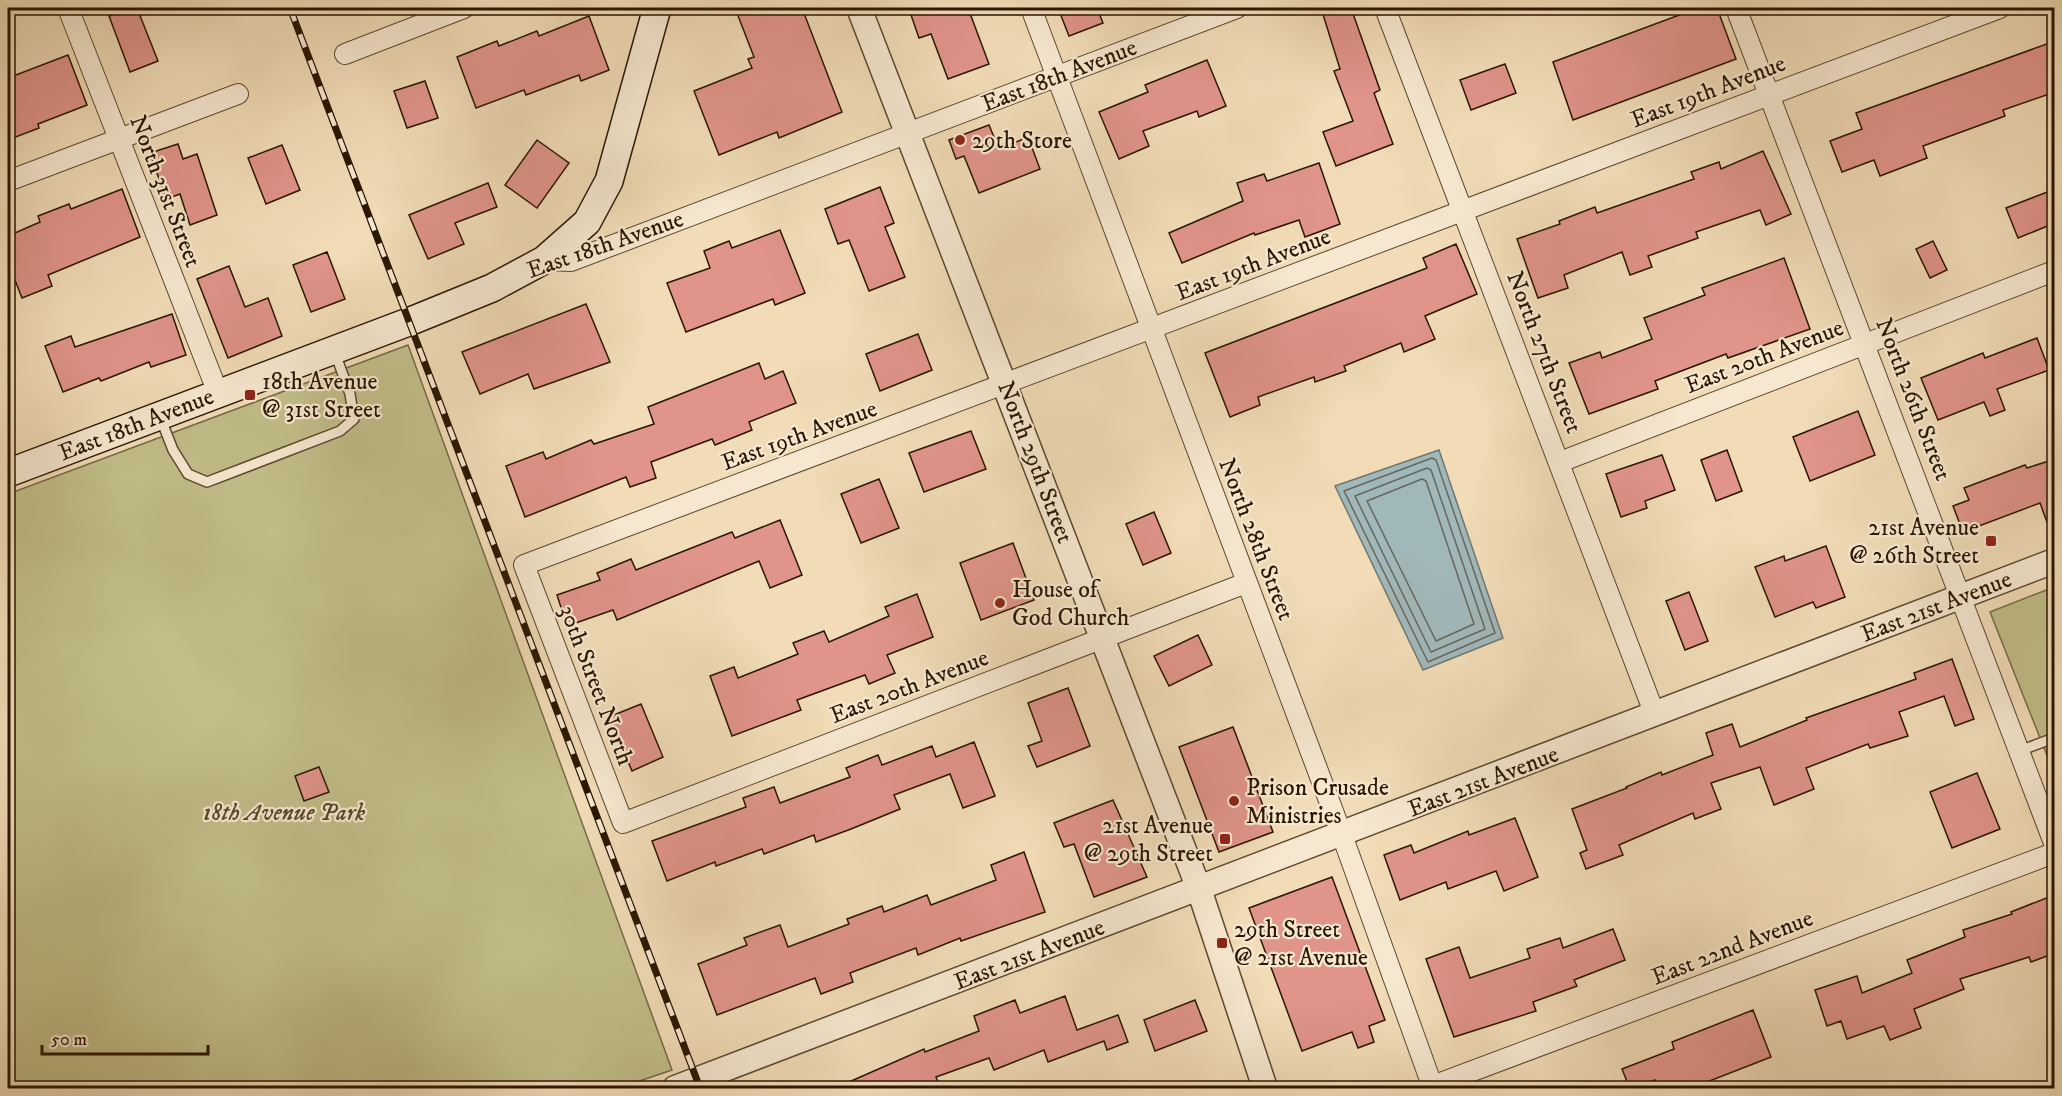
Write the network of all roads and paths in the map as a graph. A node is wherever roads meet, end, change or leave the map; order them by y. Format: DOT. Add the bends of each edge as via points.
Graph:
graph roads {
  1 [pos="68,8"];
  2 [pos="464,8"];
  3 [pos="657,8"];
  4 [pos="860,8"];
  5 [pos="1031,8"];
  6 [pos="1238,8"];
  7 [pos="1385,8"];
  8 [pos="1736,8"];
  9 [pos="2000,8"];
  10 [pos="345,54"];
  11 [pos="1057,76"];
  12 [pos="238,94"];
  13 [pos="1771,94"];
  14 [pos="907,132"];
  15 [pos="118,140"];
  16 [pos="8,181"];
  17 [pos="1464,211"];
  18 [pos="544,260"];
  19 [pos="2055,271"];
  20 [pos="1150,330"];
  21 [pos="1866,344"];
  22 [pos="333,350"];
  23 [pos="1006,385"];
  24 [pos="218,393"];
  25 [pos="160,415"];
  26 [pos="1560,462"];
  27 [pos="8,473"];
  28 [pos="2055,561"];
  29 [pos="524,565"];
  30 [pos="1246,583"];
  31 [pos="1961,597"];
  32 [pos="1104,638"];
  33 [pos="1655,715"];
  34 [pos="2055,738"];
  35 [pos="2019,750"];
  36 [pos="623,823"];
  37 [pos="1342,835"];
  38 [pos="2055,843"];
  39 [pos="2055,853"];
  40 [pos="1199,889"];
  41 [pos="1431,1088"];
  42 [pos="675,1089"];
  43 [pos="1265,1089"];
  1 -- 15 [label="street, North 31st Street"];
  2 -- 10 [label="street"];
  3 -- 18 [label="main road" via="609,181 587,222"];
  4 -- 14 [label="street, North 29th Street"];
  5 -- 11 [label="street, North 28th Street"];
  6 -- 11 [label="street, East 18th Avenue"];
  7 -- 17 [label="street, North 27th Street"];
  8 -- 13 [label="street, North 26th Street"];
  9 -- 13 [label="street, East 19th Avenue"];
  11 -- 14 [label="street, East 18th Avenue"];
  11 -- 20 [label="street, North 28th Street"];
  12 -- 15 [label="street"];
  13 -- 17 [label="street, East 19th Avenue"];
  13 -- 21 [label="street, North 26th Street"];
  14 -- 18 [label="street, East 18th Avenue" via="571,261"];
  14 -- 23 [label="street, North 29th Street"];
  15 -- 16 [label="street"];
  15 -- 24 [label="street, North 31st Street"];
  17 -- 20 [label="street, East 19th Avenue"];
  17 -- 26 [label="street, North 27th Street"];
  18 -- 22 [label="main road, East 18th Avenue" via="492,288"];
  19 -- 21 [label="street, East 20th Avenue"];
  20 -- 23 [label="street, East 19th Avenue"];
  20 -- 30 [label="street, North 28th Street"];
  21 -- 26 [label="street, East 20th Avenue"];
  21 -- 31 [label="street, North 26th Street"];
  22 -- 24 [label="main road, East 18th Avenue"];
  22 -- 25 [label="lane" via="350,394 354,419 340,430 207,482 188,474 173,450"];
  23 -- 29 [label="street, East 19th Avenue"];
  23 -- 32 [label="street, North 29th Street"];
  24 -- 25 [label="main road, East 18th Avenue"];
  25 -- 27 [label="main road, East 18th Avenue"];
  26 -- 33 [label="street, North 27th Street"];
  28 -- 31 [label="street, East 21st Avenue"];
  29 -- 36 [label="street, 30th Street North"];
  30 -- 32 [label="street, East 20th Avenue"];
  30 -- 37 [label="street, North 28th Street"];
  31 -- 33 [label="street, East 21st Avenue"];
  31 -- 35 [label="street, North 26th Street"];
  32 -- 36 [label="street, East 20th Avenue"];
  32 -- 40 [label="street, North 29th Street"];
  33 -- 37 [label="street, East 21st Avenue"];
  34 -- 35 [label="lane"];
  35 -- 38 [label="street, North 26th Street"];
  37 -- 40 [label="street, East 21st Avenue"];
  37 -- 41 [label="street, North 28th Street"];
  39 -- 41 [label="street, East 22nd Avenue"];
  40 -- 42 [label="street, East 21st Avenue"];
  40 -- 43 [label="street, North 29th Street"];
}
